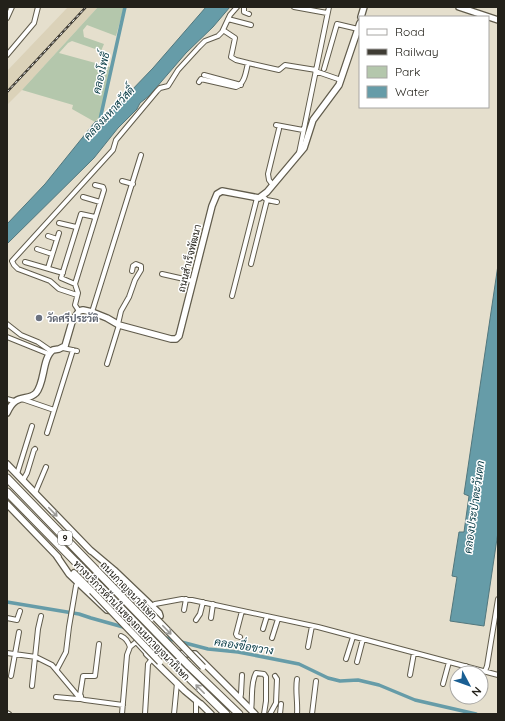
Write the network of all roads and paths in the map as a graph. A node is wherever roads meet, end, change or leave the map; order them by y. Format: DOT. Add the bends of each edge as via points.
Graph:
graph roads {
  1 [pos="12,7"];
  2 [pos="38,7"];
  3 [pos="237,7"];
  4 [pos="244,7"];
  5 [pos="294,7"];
  6 [pos="329,7"];
  7 [pos="459,7"];
  8 [pos="327,13"];
  9 [pos="249,14"];
  10 [pos="8,15"];
  11 [pos="486,16"];
  12 [pos="228,19"];
  13 [pos="251,25"];
  14 [pos="359,26"];
  15 [pos="358,29"];
  16 [pos="223,30"];
  17 [pos="7,55"];
  18 [pos="248,63"];
  19 [pos="324,69"];
  20 [pos="316,71"];
  21 [pos="204,75"];
  22 [pos="341,80"];
  23 [pos="199,82"];
  24 [pos="241,85"];
  25 [pos="276,125"];
  26 [pos="279,129"];
  27 [pos="303,130"];
  28 [pos="142,155"];
  29 [pos="298,155"];
  30 [pos="122,181"];
  31 [pos="133,184"];
  32 [pos="272,184"];
  33 [pos="95,186"];
  34 [pos="83,197"];
  35 [pos="262,198"];
  36 [pos="100,202"];
  37 [pos="277,202"];
  38 [pos="95,217"];
  39 [pos="60,222"];
  40 [pos="76,227"];
  41 [pos="58,234"];
  42 [pos="48,236"];
  43 [pos="57,239"];
  44 [pos="37,249"];
  45 [pos="52,254"];
  46 [pos="25,262"];
  47 [pos="251,264"];
  48 [pos="48,268"];
  49 [pos="132,271"];
  50 [pos="62,273"];
  51 [pos="162,274"];
  52 [pos="193,281"];
  53 [pos="75,284"];
  54 [pos="77,295"];
  55 [pos="232,296"];
  56 [pos="79,311"];
  57 [pos="92,312"];
  58 [pos="7,324"];
  59 [pos="119,325"];
  60 [pos="7,337"];
  61 [pos="63,348"];
  62 [pos="50,353"];
  63 [pos="107,364"];
  64 [pos="20,398"];
  65 [pos="7,399"];
  66 [pos="14,401"];
  67 [pos="8,410"];
  68 [pos="54,410"];
  69 [pos="32,426"];
  70 [pos="47,433"];
  71 [pos="35,449"];
  72 [pos="7,464"];
  73 [pos="46,467"];
  74 [pos="17,474"];
  75 [pos="7,478"];
  76 [pos="23,480"];
  77 [pos="7,492"];
  78 [pos="35,493"];
  79 [pos="7,504"];
  80 [pos="89,549"];
  81 [pos="56,555"];
  82 [pos="78,582"];
  83 [pos="186,599"];
  84 [pos="498,599"];
  85 [pos="203,602"];
  86 [pos="213,604"];
  87 [pos="152,606"];
  88 [pos="184,610"];
  89 [pos="20,611"];
  90 [pos="242,611"];
  91 [pos="41,616"];
  92 [pos="266,616"];
  93 [pos="7,618"];
  94 [pos="211,618"];
  95 [pos="278,619"];
  96 [pos="196,620"];
  97 [pos="312,626"];
  98 [pos="263,629"];
  99 [pos="19,632"];
  100 [pos="121,636"];
  101 [pos="240,637"];
  102 [pos="353,637"];
  103 [pos="272,638"];
  104 [pos="363,639"];
  105 [pos="99,644"];
  106 [pos="130,647"];
  107 [pos="308,647"];
  108 [pos="7,652"];
  109 [pos="414,653"];
  110 [pos="15,654"];
  111 [pos="147,654"];
  112 [pos="36,657"];
  113 [pos="152,659"];
  114 [pos="346,659"];
  115 [pos="357,662"];
  116 [pos="449,662"];
  117 [pos="462,665"];
  118 [pos="487,665"];
  119 [pos="57,669"];
  120 [pos="242,675"];
  121 [pos="410,675"];
  122 [pos="11,676"];
  123 [pos="275,676"];
  124 [pos="297,679"];
  125 [pos="316,681"];
  126 [pos="177,683"];
  127 [pos="443,684"];
  128 [pos="32,686"];
  129 [pos="56,697"];
  130 [pos="79,697"];
  131 [pos="240,699"];
  132 [pos="196,701"];
  133 [pos="281,704"];
  134 [pos="123,705"];
  135 [pos="203,706"];
  136 [pos="209,713"];
  137 [pos="252,713"];
  138 [pos="122,714"];
  139 [pos="145,714"];
  140 [pos="174,714"];
  141 [pos="196,714"];
  142 [pos="226,714"];
  143 [pos="238,714"];
  144 [pos="264,714"];
  145 [pos="270,714"];
  146 [pos="280,714"];
  147 [pos="297,714"];
  148 [pos="312,714"];
  1 -- 10 [label="street"];
  2 -- 17 [label="street" via="34,23"];
  3 -- 12 [label="street"];
  4 -- 9 [label="street" via="244,12"];
  5 -- 8 [label="street"];
  6 -- 8 [label="street"];
  7 -- 11 [label="main road"];
  8 -- 20 [label="street"];
  12 -- 13 [label="street"];
  12 -- 16 [label="street"];
  14 -- 15 [label="main road"];
  15 -- 19 [label="street" via="337,24"];
  15 -- 22 [label="main road"];
  16 -- 18 [label="street" via="235,38 231,57"];
  16 -- 54 [label="street" via="218,36 205,41 178,70 168,86 157,91 116,140 113,150 12,261 18,269"];
  18 -- 20 [label="street" via="279,70 285,65"];
  18 -- 24 [label="street"];
  20 -- 22 [label="street"];
  20 -- 27 [label="street"];
  21 -- 24 [label="street"];
  22 -- 29 [label="main road" via="313,120 306,143"];
  23 -- 24 [label="street" via="202,79 236,87"];
  25 -- 27 [label="street"];
  26 -- 32 [label="street" via="268,174"];
  27 -- 29 [label="street"];
  28 -- 31 [label="street"];
  29 -- 32 [label="main road"];
  30 -- 31 [label="street"];
  31 -- 57 [label="street"];
  32 -- 35 [label="main road"];
  33 -- 36 [label="street" via="104,189"];
  34 -- 36 [label="street"];
  35 -- 37 [label="street"];
  35 -- 47 [label="street"];
  35 -- 52 [label="main road, ถนนสำเร็จพัฒนา" via="222,191 217,194"];
  35 -- 55 [label="street"];
  36 -- 38 [label="street"];
  38 -- 40 [label="street" via="81,214"];
  38 -- 53 [label="street"];
  39 -- 40 [label="street"];
  40 -- 50 [label="street"];
  41 -- 43 [label="street"];
  42 -- 43 [label="street"];
  43 -- 45 [label="street"];
  44 -- 45 [label="street"];
  45 -- 48 [label="street"];
  46 -- 48 [label="street"];
  48 -- 50 [label="street"];
  49 -- 59 [label="street" via="136,264 141,266 121,311"];
  50 -- 53 [label="street" via="61,280"];
  51 -- 52 [label="street"];
  52 -- 59 [label="main road, ถนนสำเร็จพัฒนา" via="179,336 176,339 171,340"];
  53 -- 54 [label="street"];
  54 -- 56 [label="street" via="74,305"];
  56 -- 57 [label="main road, ถนนสำเร็จพัฒนา"];
  56 -- 61 [label="main road" via="72,322"];
  57 -- 59 [label="main road, ถนนสำเร็จพัฒนา"];
  58 -- 62 [label="street" via="21,335 38,342"];
  59 -- 63 [label="street"];
  60 -- 62 [label="street"];
  61 -- 62 [label="main road"];
  61 -- 68 [label="street" via="75,351"];
  62 -- 64 [label="main road" via="38,391"];
  64 -- 66 [label="main road"];
  64 -- 68 [label="street"];
  65 -- 66 [label="street"];
  66 -- 67 [label="main road"];
  68 -- 70 [label="street"];
  69 -- 74 [label="street"];
  71 -- 76 [label="street"];
  72 -- 74 [label="main road"];
  73 -- 78 [label="street"];
  74 -- 76 [label="main road"];
  75 -- 143 [label="highway, ถนนกาญจนาภิเษก / 9, bridge"];
  76 -- 78 [label="main road"];
  142 -- 77 [label="highway, ถนนกาญจนาภิเษก / 9, one-way, bridge"];
  78 -- 80 [label="main road, one-way"];
  79 -- 81 [label="main road, ทางบริการด้านในของถนนกาญจนาภิเษก"];
  80 -- 87 [label="main road"];
  80 -- 137 [label="main road, one-way, bridge" via="203,667"];
  81 -- 82 [label="main road"];
  81 -- 135 [label="main road, ทางบริการด้านในของถนนกาญจนาภิเษก, bridge"];
  82 -- 87 [label="main road" via="110,611 159,617 159,613"];
  82 -- 119 [label="street" via="66,652"];
  83 -- 85 [label="street"];
  83 -- 87 [label="street"];
  83 -- 88 [label="street"];
  84 -- 118 [label="street"];
  85 -- 86 [label="street"];
  85 -- 96 [label="street"];
  86 -- 90 [label="street"];
  86 -- 94 [label="street"];
  89 -- 93 [label="street" via="17,620"];
  90 -- 92 [label="street"];
  90 -- 101 [label="street" via="236,634"];
  91 -- 112 [label="street"];
  92 -- 95 [label="street"];
  92 -- 98 [label="street"];
  95 -- 97 [label="street"];
  95 -- 103 [label="street"];
  97 -- 102 [label="street"];
  97 -- 107 [label="street"];
  99 -- 110 [label="street"];
  100 -- 106 [label="street" via="128,641"];
  102 -- 104 [label="street"];
  102 -- 114 [label="street"];
  104 -- 109 [label="street"];
  104 -- 115 [label="street"];
  105 -- 130 [label="street" via="96,676 83,676"];
  106 -- 111 [label="street" via="136,642"];
  106 -- 134 [label="street" via="127,655"];
  108 -- 110 [label="street"];
  109 -- 116 [label="street"];
  109 -- 121 [label="street"];
  110 -- 112 [label="street"];
  110 -- 122 [label="street"];
  111 -- 113 [label="main road"];
  111 -- 131 [label="main road" via="195,654"];
  112 -- 119 [label="street"];
  112 -- 128 [label="street"];
  113 -- 126 [label="main road"];
  113 -- 139 [label="street" via="148,664"];
  116 -- 117 [label="street"];
  116 -- 127 [label="street"];
  119 -- 130 [label="street"];
  120 -- 131 [label="street"];
  123 -- 145 [label="street" via="278,679 276,703"];
  124 -- 147 [label="street"];
  125 -- 148 [label="street"];
  126 -- 132 [label="main road"];
  126 -- 140 [label="street"];
  129 -- 130 [label="street"];
  130 -- 134 [label="street"];
  131 -- 137 [label="main road"];
  132 -- 135 [label="main road"];
  132 -- 141 [label="street"];
  133 -- 146 [label="street"];
  134 -- 138 [label="street"];
  135 -- 136 [label="main road, ทางบริการด้านในของถนนกาญจนาภิเษก"];
  137 -- 144 [label="street" via="252,680 256,673 264,674 266,677"];
}
